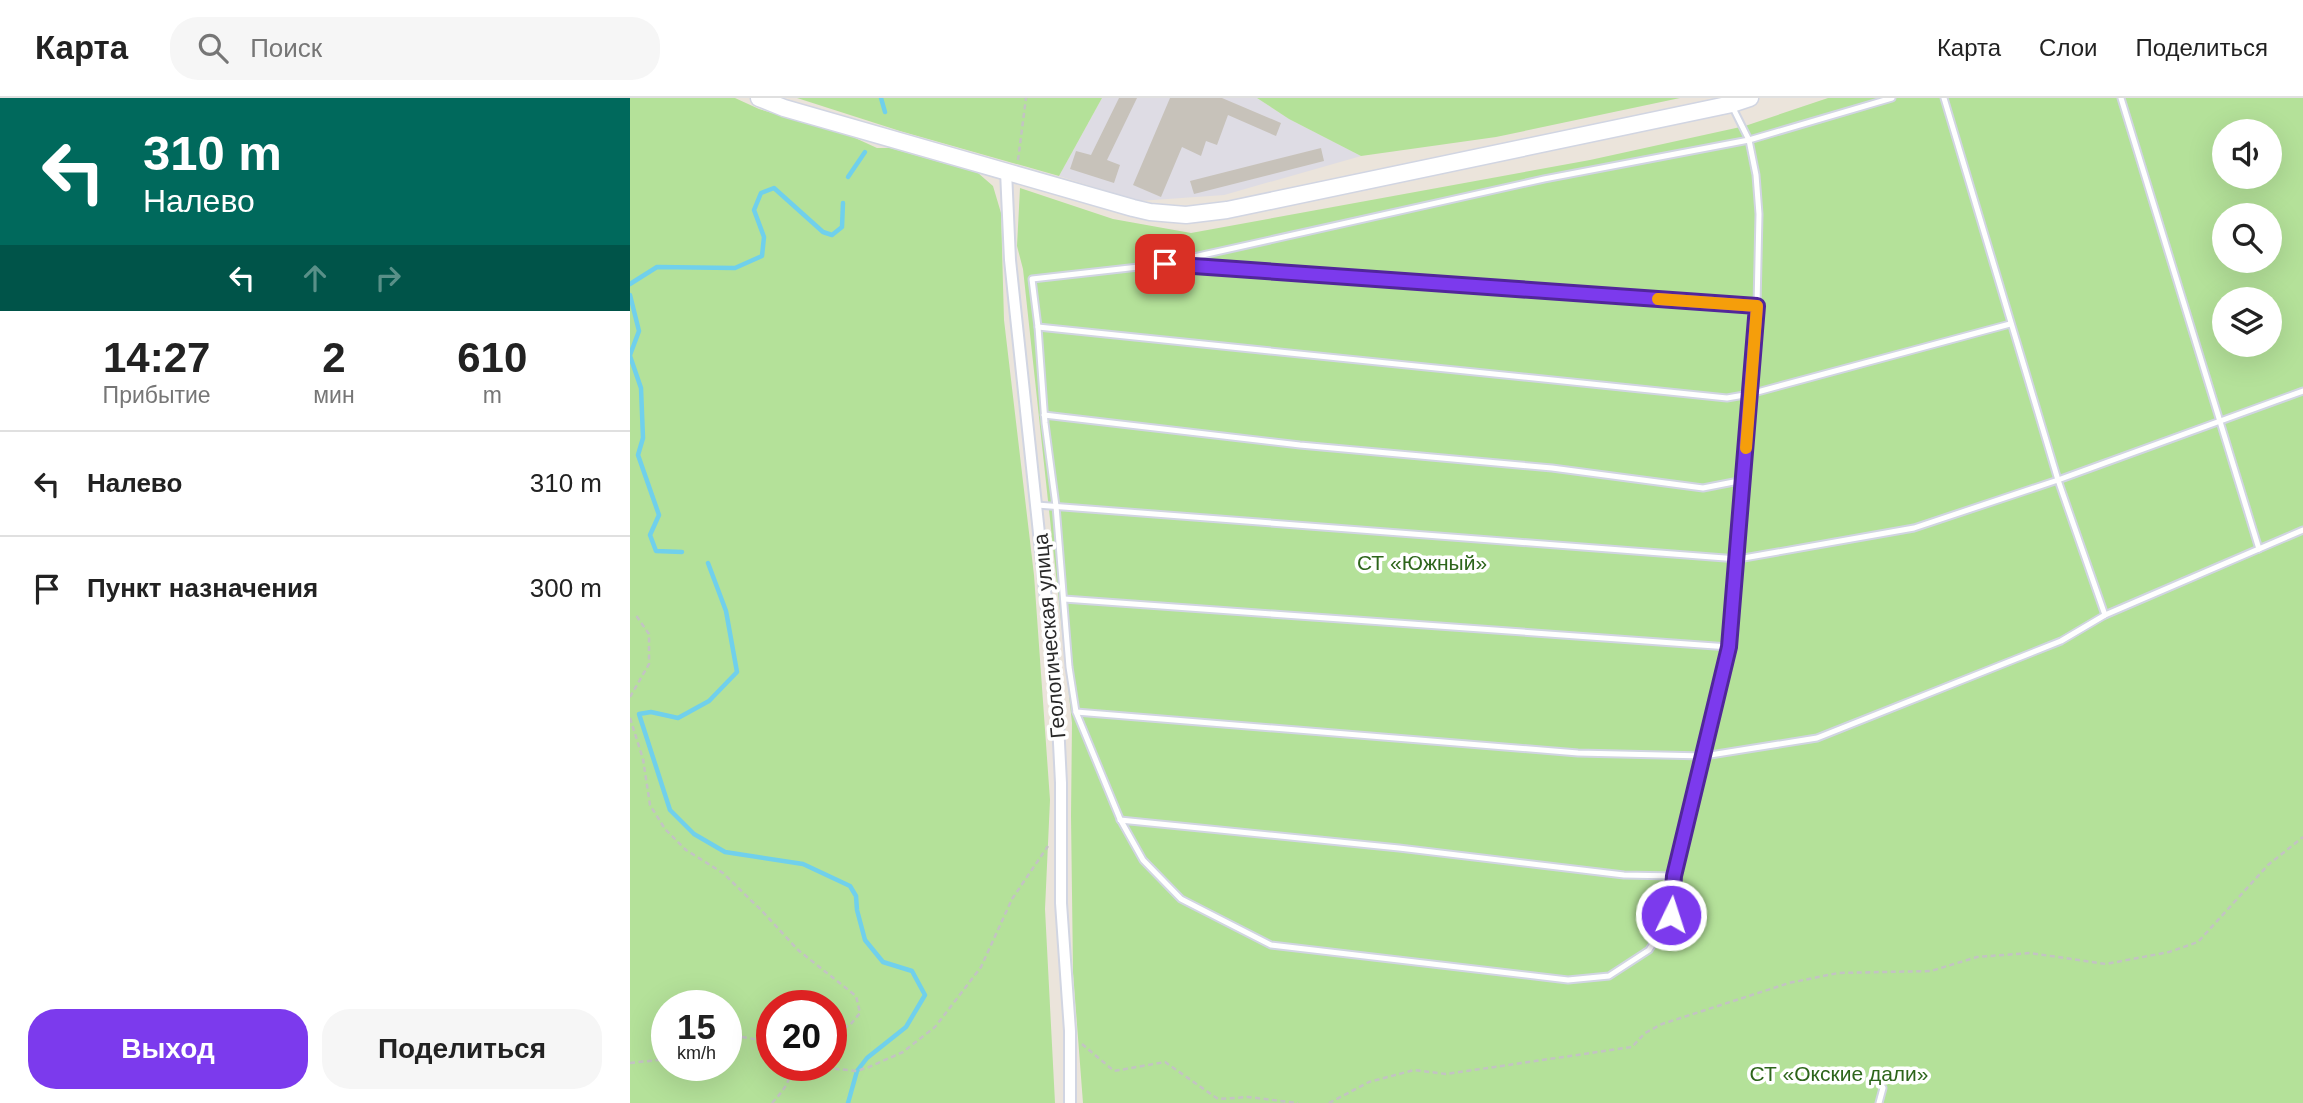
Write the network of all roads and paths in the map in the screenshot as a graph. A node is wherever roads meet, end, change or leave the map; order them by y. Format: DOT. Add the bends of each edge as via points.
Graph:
graph roads {
  1 [pos="759,98"];
  2 [pos="1026,98"];
  3 [pos="1750,98"];
  4 [pos="1892,98"];
  5 [pos="1944,98"];
  6 [pos="2121,98"];
  7 [pos="1732,104"];
  8 [pos="1749,141"];
  9 [pos="1011,172"];
  10 [pos="1165,264"];
  11 [pos="1757,306"];
  12 [pos="2010,324"];
  13 [pos="1038,327"];
  14 [pos="2303,391"];
  15 [pos="1751,394"];
  16 [pos="1044,415"];
  17 [pos="2218,420"];
  18 [pos="1744,480"];
  19 [pos="2058,480"];
  20 [pos="1037,505"];
  21 [pos="1056,506"];
  22 [pos="2303,530"];
  23 [pos="2259,549"];
  24 [pos="1738,559"];
  25 [pos="1064,599"];
  26 [pos="635,614"];
  27 [pos="2105,615"];
  28 [pos="1729,647"];
  29 [pos="630,696"];
  30 [pos="1076,712"];
  31 [pos="630,718"];
  32 [pos="1704,755"];
  33 [pos="1120,820"];
  34 [pos="1061,827"];
  35 [pos="2303,837"];
  36 [pos="1674,876"];
  37 [pos="847,1026"];
  38 [pos="1070,1031"];
  39 [pos="651,1061"];
  40 [pos="630,1063"];
  41 [pos="847,1069"];
  42 [pos="788,1081"];
  43 [pos="1883,1087"];
  44 [pos="772,1103"];
  45 [pos="1070,1103"];
  46 [pos="1298,1103"];
  47 [pos="1329,1103"];
  48 [pos="1879,1103"];
  1 -- 9 [label="street"];
  2 -- 9 [label="path"];
  3 -- 7 [label="street"];
  4 -- 8 [label="lane"];
  5 -- 12 [label="lane"];
  6 -- 17 [label="lane"];
  7 -- 8 [label="lane"];
  7 -- 9 [label="street" via="1227,211 1186,215 1150,212"];
  8 -- 10 [label="lane" via="1544,179"];
  8 -- 11 [label="lane" via="1759,214"];
  9 -- 20 [label="street, Геологическая улица" via="1012,274"];
  10 -- 11 [label="lane"];
  10 -- 13 [label="lane" via="1031,279"];
  11 -- 15 [label="lane"];
  12 -- 15 [label="lane"];
  12 -- 19 [label="lane"];
  13 -- 15 [label="lane" via="1727,398"];
  13 -- 16 [label="lane"];
  14 -- 17 [label="lane"];
  15 -- 18 [label="lane"];
  16 -- 18 [label="lane" via="1703,488"];
  16 -- 21 [label="lane"];
  17 -- 19 [label="lane"];
  17 -- 23 [label="lane"];
  18 -- 24 [label="lane"];
  19 -- 24 [label="lane" via="1914,528"];
  19 -- 27 [label="lane"];
  20 -- 21 [label="lane"];
  20 -- 34 [label="street, Геологическая улица" via="1058,703"];
  21 -- 24 [label="lane"];
  21 -- 25 [label="lane"];
  22 -- 23 [label="lane"];
  23 -- 27 [label="lane"];
  24 -- 28 [label="lane"];
  25 -- 28 [label="lane"];
  25 -- 30 [label="lane"];
  26 -- 29 [label="path" via="649,634 649,664"];
  27 -- 32 [label="lane" via="2061,641 1817,738"];
  28 -- 32 [label="lane"];
  30 -- 32 [label="lane" via="1578,753"];
  30 -- 33 [label="lane"];
  31 -- 37 [label="path" via="650,805 666,829 685,850 723,873 799,950 856,996 860,1013"];
  32 -- 36 [label="lane"];
  33 -- 36 [label="lane" via="1624,875"];
  33 -- 36 [label="lane" via="1143,860 1181,899 1271,945 1568,980 1609,976 1649,950 1671,915"];
  34 -- 38 [label="street, Геологическая улица"];
  34 -- 41 [label="path" via="1013,900 981,967 935,1027 903,1052 869,1068"];
  35 -- 47 [label="path" via="2268,865 2198,942 2169,952 2106,964 2030,953 1977,957 1931,971 1838,974 1789,984 1662,1024 1645,1032 1632,1047 1446,1073 1414,1070 1369,1082"];
  38 -- 45 [label="street, Геологическая улица"];
  38 -- 46 [label="path" via="1114,1071 1165,1062 1218,1099"];
  39 -- 40 [label="path"];
  42 -- 44 [label="path"];
  43 -- 48 [label="lane"];
}
